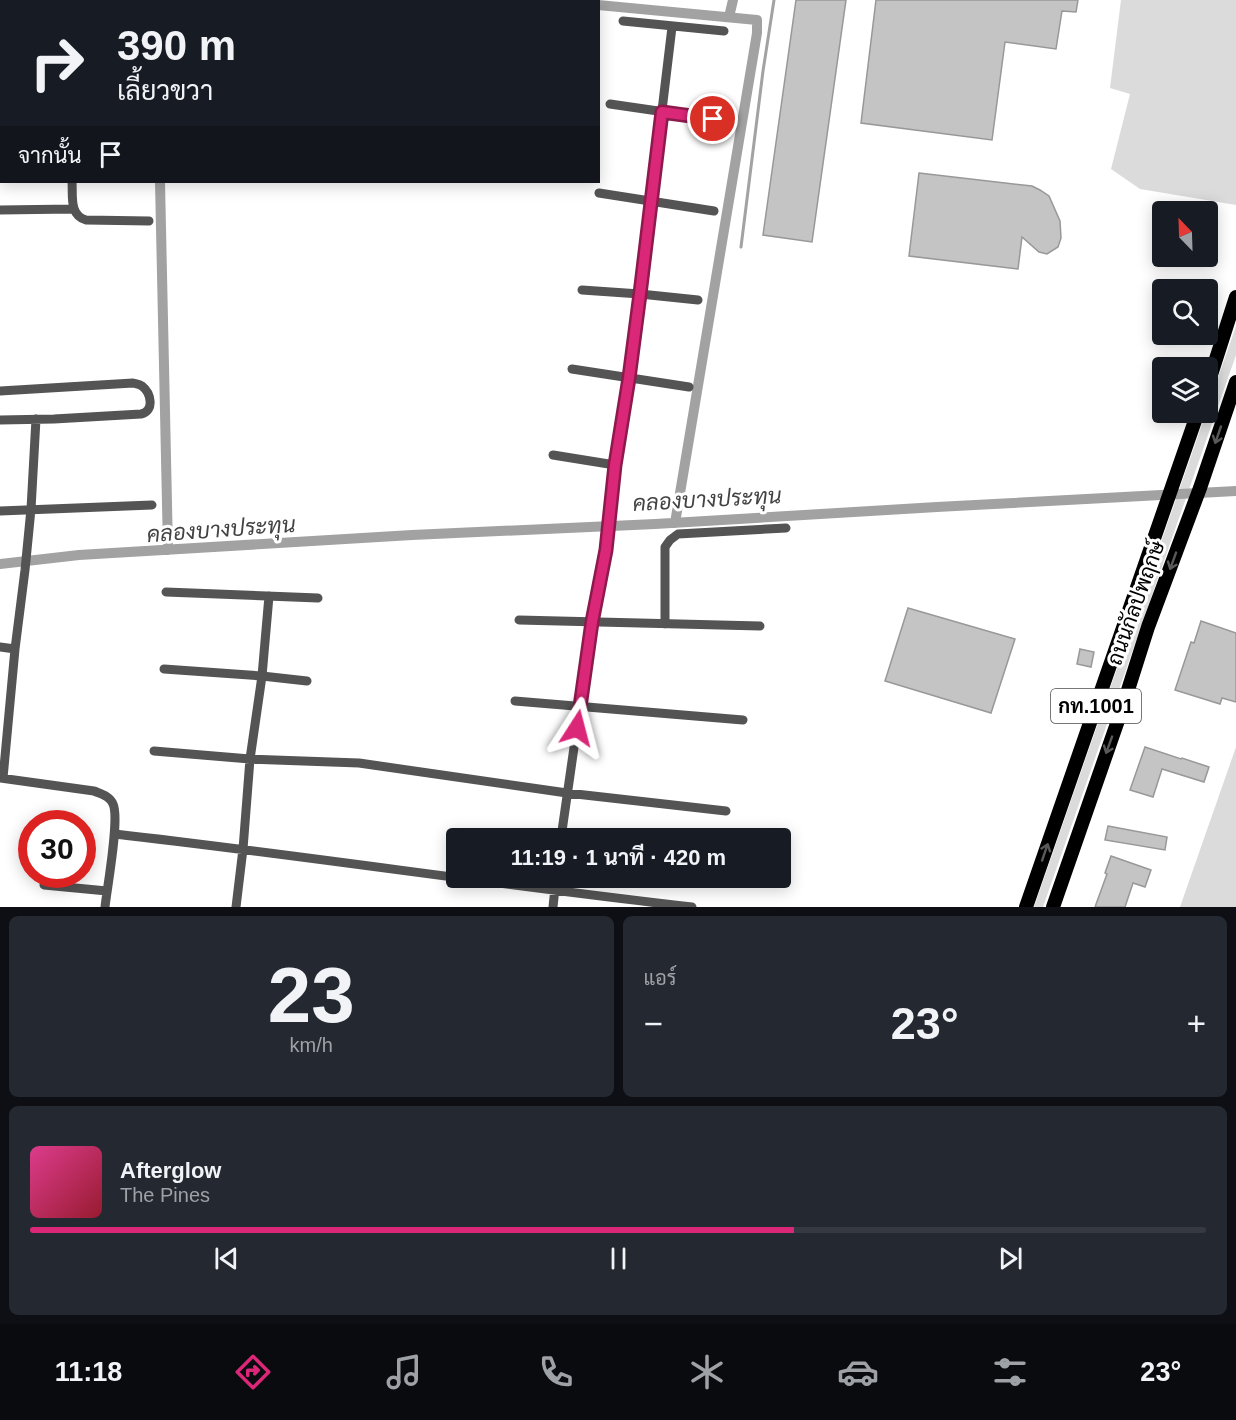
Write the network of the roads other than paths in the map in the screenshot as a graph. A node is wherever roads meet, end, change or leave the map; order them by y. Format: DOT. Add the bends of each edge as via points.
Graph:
graph roads {
  1 [pos="623,21"];
  2 [pos="672,27"];
  3 [pos="724,31"];
  4 [pos="610,104"];
  5 [pos="662,112"];
  6 [pos="713,119"];
  7 [pos="72,183"];
  8 [pos="599,193"];
  9 [pos="651,201"];
  10 [pos="73,209"];
  11 [pos="0,210"];
  12 [pos="714,211"];
  13 [pos="149,221"];
  14 [pos="582,290"];
  15 [pos="640,294"];
  16 [pos="1236,297"];
  17 [pos="698,300"];
  18 [pos="1217,357"];
  19 [pos="572,369"];
  20 [pos="629,378"];
  21 [pos="1236,382"];
  22 [pos="689,387"];
  23 [pos="0,391"];
  24 [pos="36,419"];
  25 [pos="0,420"];
  26 [pos="1194,423"];
  27 [pos="553,455"];
  28 [pos="615,465"];
  29 [pos="152,505"];
  30 [pos="31,509"];
  31 [pos="0,511"];
  32 [pos="786,528"];
  33 [pos="166,592"];
  34 [pos="269,596"];
  35 [pos="318,598"];
  36 [pos="519,620"];
  37 [pos="592,622"];
  38 [pos="665,624"];
  39 [pos="760,626"];
  40 [pos="0,647"];
  41 [pos="15,649"];
  42 [pos="164,669"];
  43 [pos="262,676"];
  44 [pos="307,681"];
  45 [pos="515,701"];
  46 [pos="580,706"];
  47 [pos="742,720"];
  48 [pos="154,751"];
  49 [pos="250,759"];
  50 [pos="2,778"];
  51 [pos="567,793"];
  52 [pos="726,811"];
  53 [pos="562,828"];
  54 [pos="115,834"];
  55 [pos="243,849"];
  56 [pos="76,888"];
  57 [pos="554,888"];
  58 [pos="107,891"];
  59 [pos="554,891"];
  60 [pos="105,907"];
  61 [pos="236,907"];
  62 [pos="553,907"];
  63 [pos="692,907"];
  64 [pos="1026,907"];
  65 [pos="1053,907"];
  1 -- 2 [label="street"];
  2 -- 3 [label="street"];
  2 -- 5 [label="street"];
  4 -- 5 [label="street"];
  5 -- 6 [label="street"];
  5 -- 9 [label="street"];
  7 -- 10 [label="street"];
  8 -- 9 [label="street"];
  9 -- 12 [label="street"];
  9 -- 15 [label="street"];
  10 -- 11 [label="street"];
  10 -- 13 [label="street" via="86,220"];
  14 -- 15 [label="street"];
  15 -- 17 [label="street"];
  15 -- 20 [label="street"];
  16 -- 18 [label="main road"];
  19 -- 20 [label="street"];
  20 -- 22 [label="street"];
  20 -- 28 [label="street"];
  21 -- 65 [label="main road, ถนนกัลปพฤกษ์ / กท.1001, one-way"];
  23 -- 24 [label="street" via="133,383 144,387 149,396 150,410 146,413"];
  24 -- 25 [label="street"];
  24 -- 30 [label="street"];
  64 -- 26 [label="main road, ถนนกัลปพฤกษ์ / กท.1001, one-way"];
  27 -- 28 [label="street"];
  28 -- 37 [label="street" via="606,550"];
  29 -- 30 [label="street"];
  30 -- 31 [label="street"];
  30 -- 41 [label="street"];
  32 -- 38 [label="street" via="678,534 670,540 665,548"];
  33 -- 34 [label="street"];
  34 -- 35 [label="street"];
  34 -- 43 [label="street"];
  36 -- 37 [label="street"];
  37 -- 38 [label="street"];
  37 -- 46 [label="street"];
  38 -- 39 [label="street"];
  40 -- 41 [label="street"];
  41 -- 50 [label="street"];
  42 -- 43 [label="street"];
  43 -- 44 [label="street"];
  43 -- 49 [label="street"];
  45 -- 46 [label="street"];
  46 -- 47 [label="street"];
  46 -- 51 [label="street"];
  48 -- 49 [label="street"];
  49 -- 51 [label="street" via="359,763"];
  49 -- 55 [label="street"];
  50 -- 54 [label="street" via="105,795 114,804"];
  51 -- 52 [label="street"];
  51 -- 53 [label="street"];
  54 -- 55 [label="street"];
  54 -- 58 [label="street"];
  55 -- 59 [label="street"];
  55 -- 61 [label="street"];
  56 -- 58 [label="street"];
  57 -- 59 [label="street"];
  58 -- 60 [label="street"];
  59 -- 62 [label="street"];
  59 -- 63 [label="street"];
}
